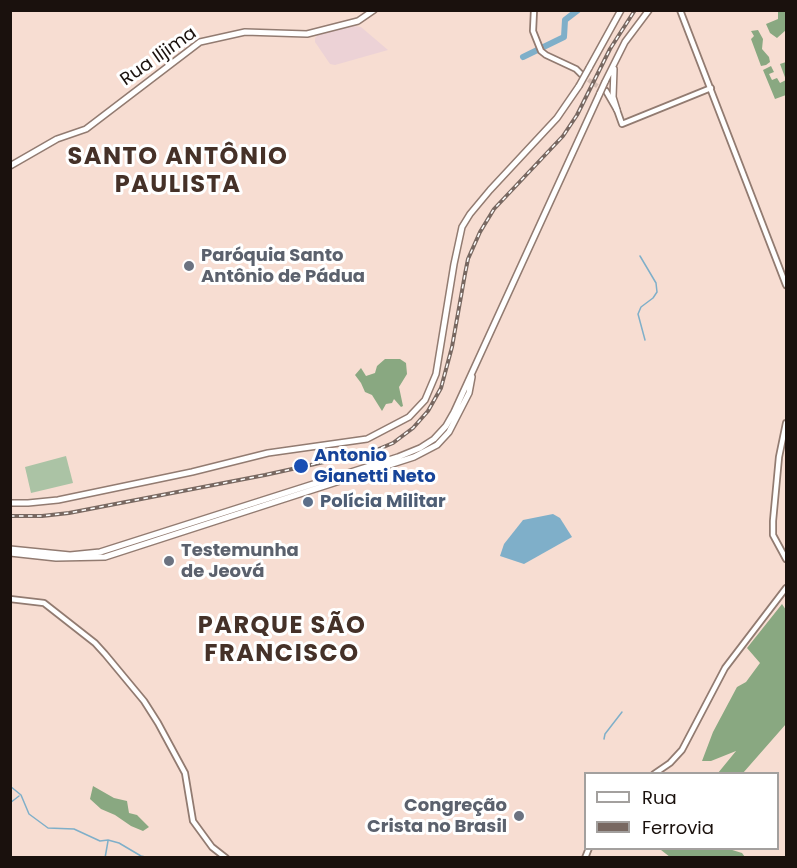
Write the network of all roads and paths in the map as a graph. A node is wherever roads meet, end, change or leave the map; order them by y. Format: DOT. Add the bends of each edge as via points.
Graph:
graph roads {
  1 [pos="374,10"];
  2 [pos="534,10"];
  3 [pos="621,10"];
  4 [pos="650,10"];
  5 [pos="680,10"];
  6 [pos="615,62"];
  7 [pos="582,75"];
  8 [pos="711,88"];
  9 [pos="603,92"];
  10 [pos="617,110"];
  11 [pos="10,166"];
  12 [pos="786,285"];
  13 [pos="466,394"];
  14 [pos="786,423"];
  15 [pos="304,486"];
  16 [pos="294,489"];
  17 [pos="304,494"];
  18 [pos="260,500"];
  19 [pos="280,502"];
  20 [pos="10,503"];
  21 [pos="250,511"];
  22 [pos="222,512"];
  23 [pos="211,516"];
  24 [pos="224,520"];
  25 [pos="215,523"];
  26 [pos="10,551"];
  27 [pos="99,556"];
  28 [pos="786,560"];
  29 [pos="786,588"];
  30 [pos="10,599"];
  31 [pos="657,772"];
  32 [pos="226,858"];
  1 -- 11 [label="main road, Rua Iljima" via="358,21 307,34 245,32 200,42 86,129 57,139"];
  2 -- 7 [label="street" via="533,31 539,49"];
  3 -- 20 [label="main road, bridge" via="557,118 462,226 436,374 420,407 396,425 367,438 296,448 43,502"];
  4 -- 6 [label="main road"];
  5 -- 8 [label="street"];
  6 -- 9 [label="main road, bridge"];
  6 -- 10 [label="main road" via="612,92"];
  8 -- 10 [label="street" via="622,124"];
  8 -- 12 [label="street"];
  9 -- 10 [label="street"];
  9 -- 13 [label="main road" via="472,372"];
  13 -- 15 [label="main road" via="446,426 421,448"];
  13 -- 17 [label="main road" via="449,432 428,451"];
  14 -- 28 [label="street" via="773,520 773,535"];
  15 -- 16 [label="main road"];
  15 -- 17 [label="main road"];
  16 -- 18 [label="main road"];
  16 -- 19 [label="main road" via="294,495"];
  17 -- 19 [label="main road"];
  18 -- 21 [label="main road"];
  18 -- 22 [label="main road"];
  19 -- 21 [label="main road"];
  21 -- 24 [label="main road"];
  22 -- 23 [label="main road"];
  22 -- 24 [label="main road"];
  23 -- 25 [label="main road"];
  23 -- 27 [label="main road"];
  24 -- 25 [label="main road"];
  25 -- 27 [label="main road"];
  26 -- 27 [label="main road"];
  29 -- 31 [label="street" via="729,662 682,750"];
  30 -- 32 [label="street" via="44,603 95,643 144,701 185,773 193,821 212,847"];
}
